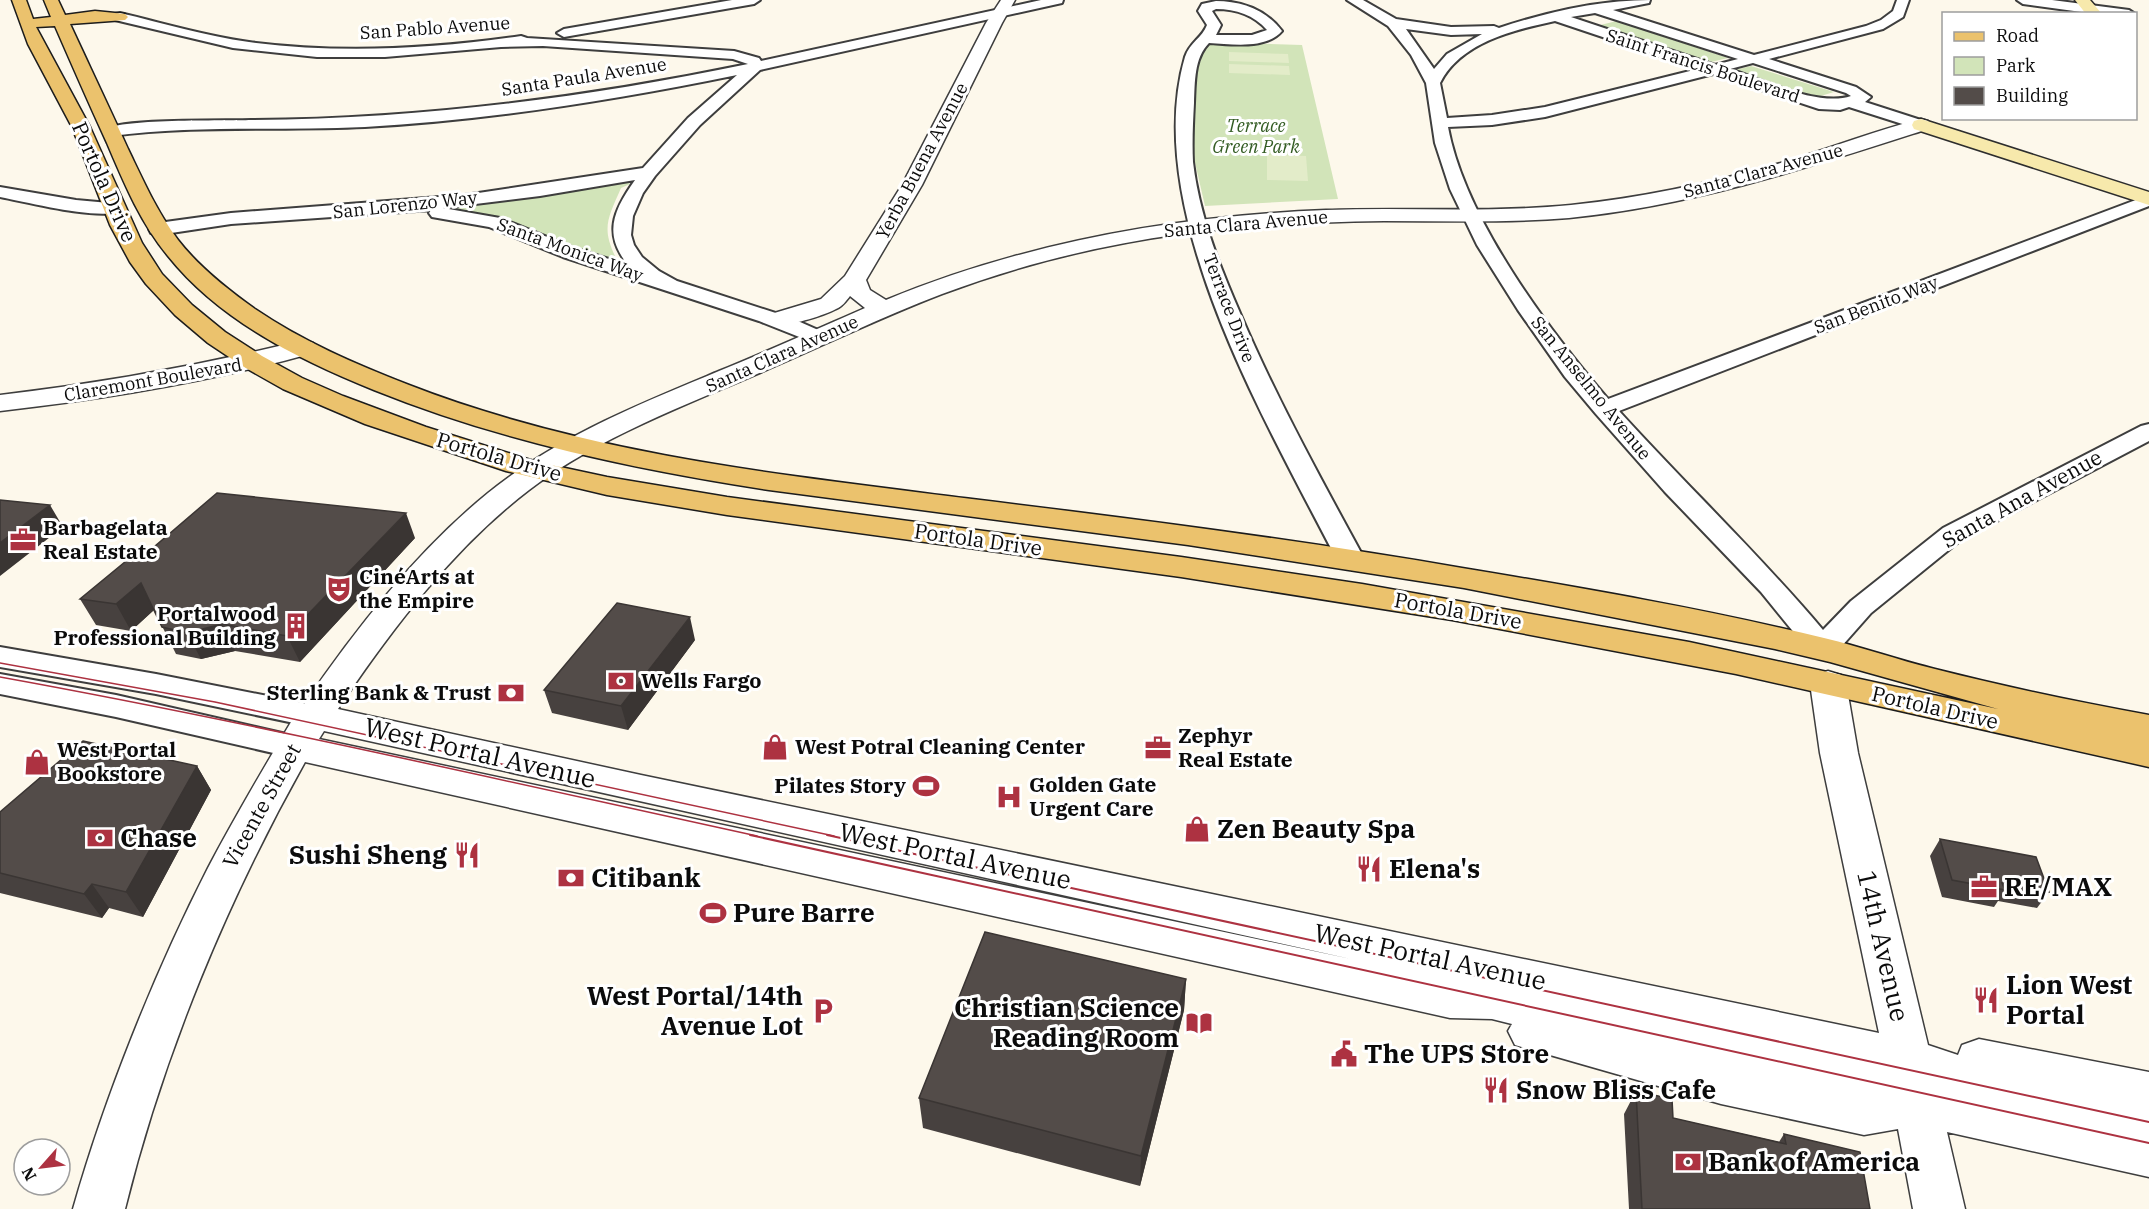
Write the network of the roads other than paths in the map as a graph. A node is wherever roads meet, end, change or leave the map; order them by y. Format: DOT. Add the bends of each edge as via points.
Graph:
graph roads {
  1 [pos="19,0"];
  2 [pos="51,0"];
  3 [pos="754,0"];
  4 [pos="1057,0"];
  5 [pos="1356,0"];
  6 [pos="1644,0"];
  7 [pos="1903,0"];
  8 [pos="2023,0"];
  9 [pos="75,3"];
  10 [pos="1004,7"];
  11 [pos="1598,9"];
  12 [pos="2100,9"];
  13 [pos="2117,12"];
  14 [pos="120,17"];
  15 [pos="1558,18"];
  16 [pos="138,21"];
  17 [pos="1395,23"];
  18 [pos="28,25"];
  19 [pos="1520,27"];
  20 [pos="64,28"];
  21 [pos="1203,38"];
  22 [pos="502,43"];
  23 [pos="1753,59"];
  24 [pos="756,65"];
  25 [pos="1713,69"];
  26 [pos="1433,83"];
  27 [pos="1850,102"];
  28 [pos="1942,119"];
  29 [pos="1439,123"];
  30 [pos="1921,125"];
  31 [pos="111,131"];
  32 [pos="651,172"];
  33 [pos="0,180"];
  34 [pos="0,192"];
  35 [pos="110,200"];
  36 [pos="2149,200"];
  37 [pos="353,211"];
  38 [pos="1471,216"];
  39 [pos="1198,226"];
  40 [pos="158,229"];
  41 [pos="854,280"];
  42 [pos="678,288"];
  43 [pos="886,309"];
  44 [pos="780,319"];
  45 [pos="817,338"];
  46 [pos="304,348"];
  47 [pos="255,362"];
  48 [pos="0,403"];
  49 [pos="1604,409"];
  50 [pos="2149,431"];
  51 [pos="578,447"];
  52 [pos="536,471"];
  53 [pos="1351,561"];
  54 [pos="0,657"];
  55 [pos="1825,666"];
  56 [pos="0,684"];
  57 [pos="2149,728"];
  58 [pos="304,732"];
  59 [pos="2149,754"];
  60 [pos="1913,1082"];
  61 [pos="2149,1094"];
  62 [pos="2149,1120"];
  63 [pos="2149,1154"];
  64 [pos="99,1209"];
  65 [pos="1939,1209"];
  1 -- 18 [label="main road, Portola Drive"];
  2 -- 20 [label="main road, Portola Drive"];
  3 -- 22 [label="street, San Pablo Avenue"];
  4 -- 10 [label="street, Santa Paula Avenue"];
  5 -- 17 [label="street"];
  6 -- 11 [label="street"];
  7 -- 23 [label="street" via="1900,12 1871,29"];
  8 -- 12 [label="street"];
  9 -- 14 [label="main road"];
  10 -- 24 [label="street, Santa Paula Avenue"];
  10 -- 41 [label="street, Yerba Buena Avenue" via="912,185"];
  11 -- 15 [label="street"];
  11 -- 23 [label="street, Saint Francis Boulevard"];
  12 -- 13 [label="street"];
  14 -- 16 [label="street, San Pablo Avenue"];
  14 -- 20 [label="main road" via="95,16"];
  15 -- 19 [label="street"];
  15 -- 25 [label="street, Saint Francis Boulevard"];
  16 -- 20 [label="main road" via="78,30"];
  16 -- 22 [label="street, San Pablo Avenue" via="226,42 300,51 392,52"];
  17 -- 19 [label="street" via="1451,31"];
  17 -- 26 [label="street, San Anselmo Avenue" via="1407,34"];
  18 -- 20 [label="main road"];
  18 -- 35 [label="main road, Portola Drive" via="81,128"];
  19 -- 26 [label="street" via="1465,48 1442,66"];
  20 -- 31 [label="main road, Portola Drive"];
  21 -- 21 [label="street, Terrace Drive" via="1256,39 1275,31 1247,9 1215,5 1205,11 1214,25"];
  21 -- 39 [label="street, Terrace Drive" via="1191,59 1184,141"];
  22 -- 24 [label="street" via="552,42 734,55 750,58"];
  23 -- 25 [label="street"];
  23 -- 27 [label="street, Saint Francis Boulevard" via="1863,97"];
  24 -- 31 [label="street, Santa Paula Avenue" via="614,94 502,110 346,123 166,125"];
  24 -- 32 [label="street, Santa Monica Way" via="699,115"];
  25 -- 27 [label="street, Saint Francis Boulevard" via="1820,104"];
  25 -- 29 [label="street" via="1519,117"];
  26 -- 29 [label="street, San Anselmo Avenue"];
  27 -- 30 [label="street, Saint Francis Boulevard"];
  28 -- 30 [label="main road, Santa Clara Avenue"];
  29 -- 38 [label="street, San Anselmo Avenue" via="1450,165"];
  30 -- 36 [label="main road, Saint Francis Boulevard"];
  30 -- 38 [label="street, Santa Clara Avenue" via="1694,192 1567,211"];
  31 -- 40 [label="main road, Portola Drive"];
  32 -- 37 [label="street, San Lorenzo Way" via="508,194"];
  32 -- 42 [label="street, Santa Monica Way" via="627,206 621,236 638,265"];
  33 -- 35 [label="street"];
  34 -- 35 [label="street" via="76,205"];
  35 -- 47 [label="main road, Portola Drive" via="143,264 163,289 204,327"];
  36 -- 49 [label="street, San Benito Way"];
  37 -- 40 [label="street, San Lorenzo Way" via="223,219"];
  37 -- 42 [label="street, Santa Monica Way" via="434,212 493,222"];
  38 -- 39 [label="street, Santa Clara Avenue" via="1335,216"];
  38 -- 49 [label="street, San Anselmo Avenue" via="1525,306"];
  39 -- 43 [label="street, Santa Clara Avenue" via="1024,259"];
  39 -- 53 [label="street, Terrace Drive" via="1254,373"];
  40 -- 46 [label="main road, Portola Drive" via="210,286 251,317"];
  41 -- 43 [label="street" via="856,291"];
  41 -- 44 [label="street, Yerba Buena Avenue" via="829,304"];
  42 -- 44 [label="street, Santa Monica Way"];
  43 -- 45 [label="street, Santa Clara Avenue"];
  44 -- 45 [label="street, Santa Monica Way"];
  45 -- 51 [label="street, Santa Clara Avenue"];
  46 -- 47 [label="street, Claremont Boulevard"];
  46 -- 51 [label="main road, Portola Drive" via="419,399"];
  47 -- 48 [label="street, Claremont Boulevard" via="171,381"];
  47 -- 52 [label="main road, Portola Drive" via="380,420"];
  49 -- 55 [label="street, San Anselmo Avenue" via="1771,586"];
  50 -- 55 [label="street, Santa Ana Avenue" via="1952,534 1861,607"];
  51 -- 52 [label="street, Santa Clara Avenue"];
  51 -- 53 [label="main road, Portola Drive" via="748,478"];
  52 -- 55 [label="main road, Portola Drive" via="727,506 1345,591 1565,630"];
  52 -- 58 [label="street, Vicente Street" via="487,510 427,571 365,645"];
  53 -- 55 [label="main road, Portola Drive" via="1570,597"];
  54 -- 58 [label="street, West Portal Avenue" via="156,684"];
  55 -- 57 [label="main road, Portola Drive" via="1935,681"];
  55 -- 59 [label="main road, Portola Drive" via="1960,715"];
  55 -- 60 [label="street, 14th Avenue" via="1839,753"];
  56 -- 58 [label="street, West Portal Avenue"];
  58 -- 60 [label="street, West Portal Avenue" via="641,789"];
  58 -- 60 [label="street, West Portal Avenue" via="1450,999 1492,1000 1858,1082"];
  58 -- 64 [label="street, Vicente Street" via="245,832 190,948 109,1167"];
  60 -- 61 [label="street, West Portal Avenue" via="1967,1058"];
  60 -- 62 [label="street, West Portal Avenue" via="1973,1081"];
  60 -- 63 [label="street, West Portal Avenue"];
  60 -- 65 [label="street, 14th Avenue"];
}
